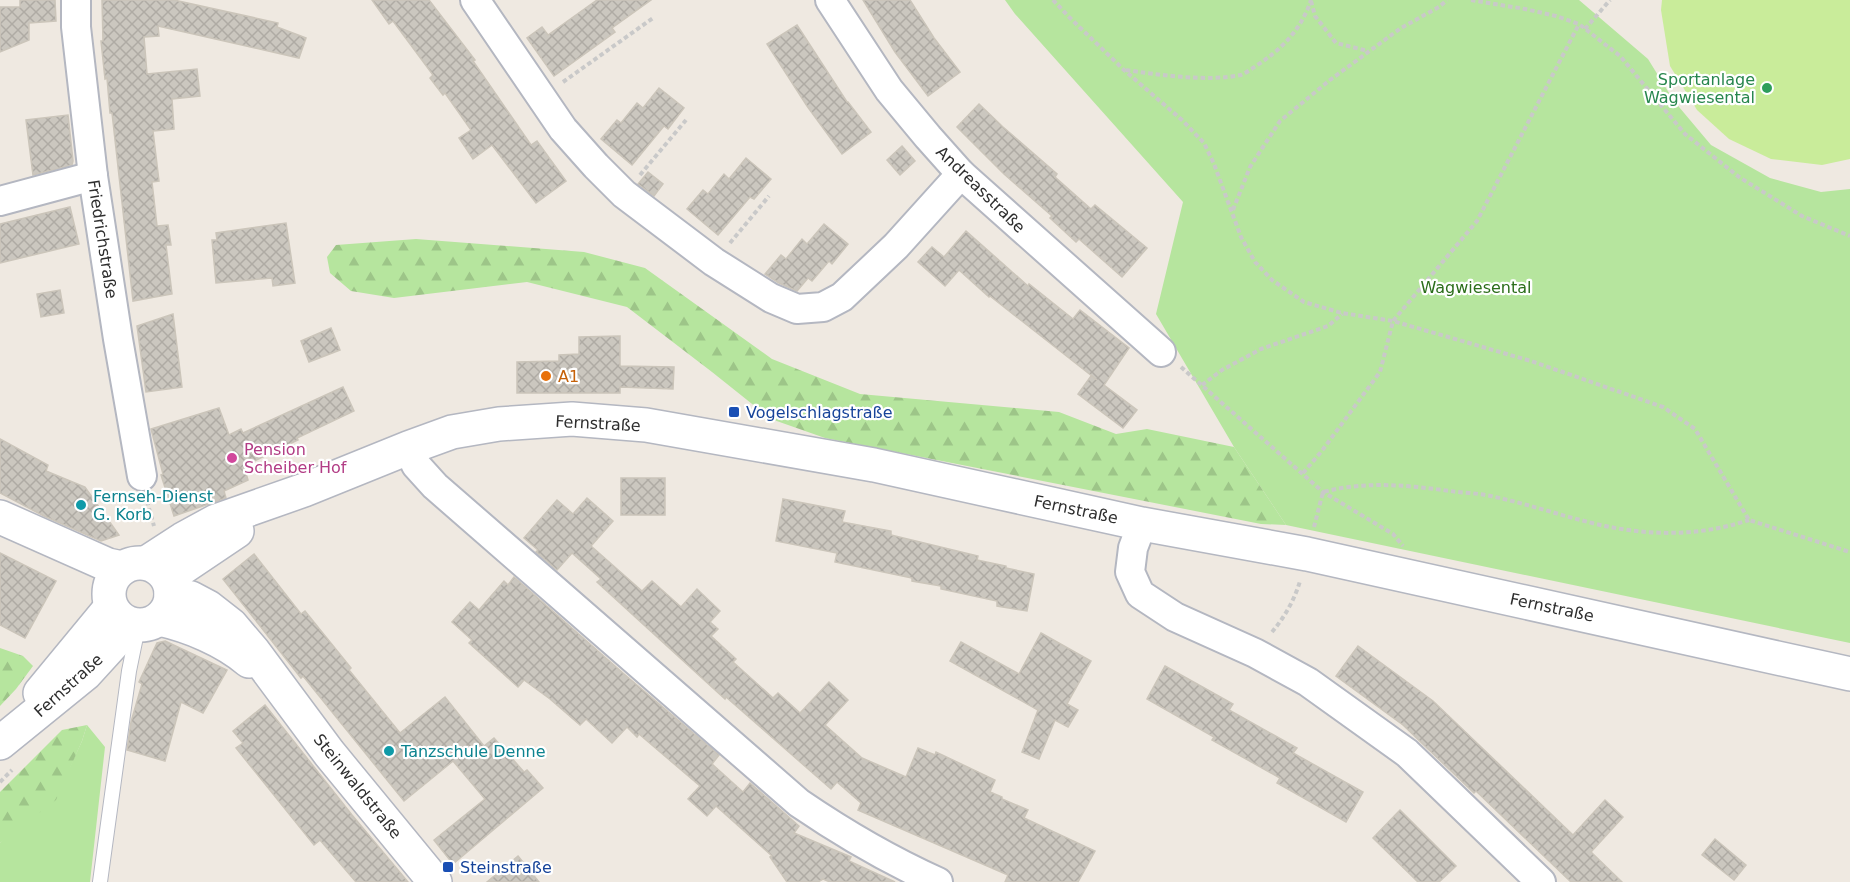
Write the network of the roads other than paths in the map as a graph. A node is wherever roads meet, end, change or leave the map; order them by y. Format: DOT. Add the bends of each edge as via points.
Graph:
graph roads {
  1 [pos="76,0"];
  2 [pos="475,0"];
  3 [pos="830,0"];
  4 [pos="961,174"];
  5 [pos="93,176"];
  6 [pos="0,201"];
  7 [pos="1161,352"];
  8 [pos="408,448"];
  9 [pos="142,476"];
  10 [pos="0,517"];
  11 [pos="1142,524"];
  12 [pos="0,526"];
  13 [pos="142,593"];
  14 [pos="1850,674"];
  15 [pos="0,743"];
  16 [pos="100,882"];
  17 [pos="435,882"];
  18 [pos="938,882"];
  19 [pos="1540,882"];
  1 -- 5 [label="street, Friedrichstraße"];
  2 -- 4 [label="street" via="563,129 624,194 714,262 771,298 797,309 822,307 842,297 896,246"];
  3 -- 4 [label="street, Andreasstraße" via="889,90"];
  4 -- 7 [label="street, Andreasstraße"];
  5 -- 6 [label="street"];
  5 -- 9 [label="street, Friedrichstraße"];
  8 -- 11 [label="main road, Fernstraße" via="452,432 499,424 572,419 646,425 874,465"];
  8 -- 13 [label="main road, Fernstraße" via="304,490"];
  8 -- 18 [label="street" via="416,465 435,486 799,803 844,833"];
  10 -- 13 [label="main road, Steinwaldstraße" via="108,565"];
  11 -- 14 [label="main road, Fernstraße" via="1307,554"];
  11 -- 19 [label="street" via="1130,572 1140,594 1175,617 1308,682 1407,753"];
  12 -- 13 [label="main road, Steinwaldstraße" via="100,587"];
  13 -- 15 [label="main road, Fernstraße" via="67,658"];
  13 -- 16 [label="lane"];
  13 -- 17 [label="main road, Steinwaldstraße" via="181,624 245,658 282,689"];
}
